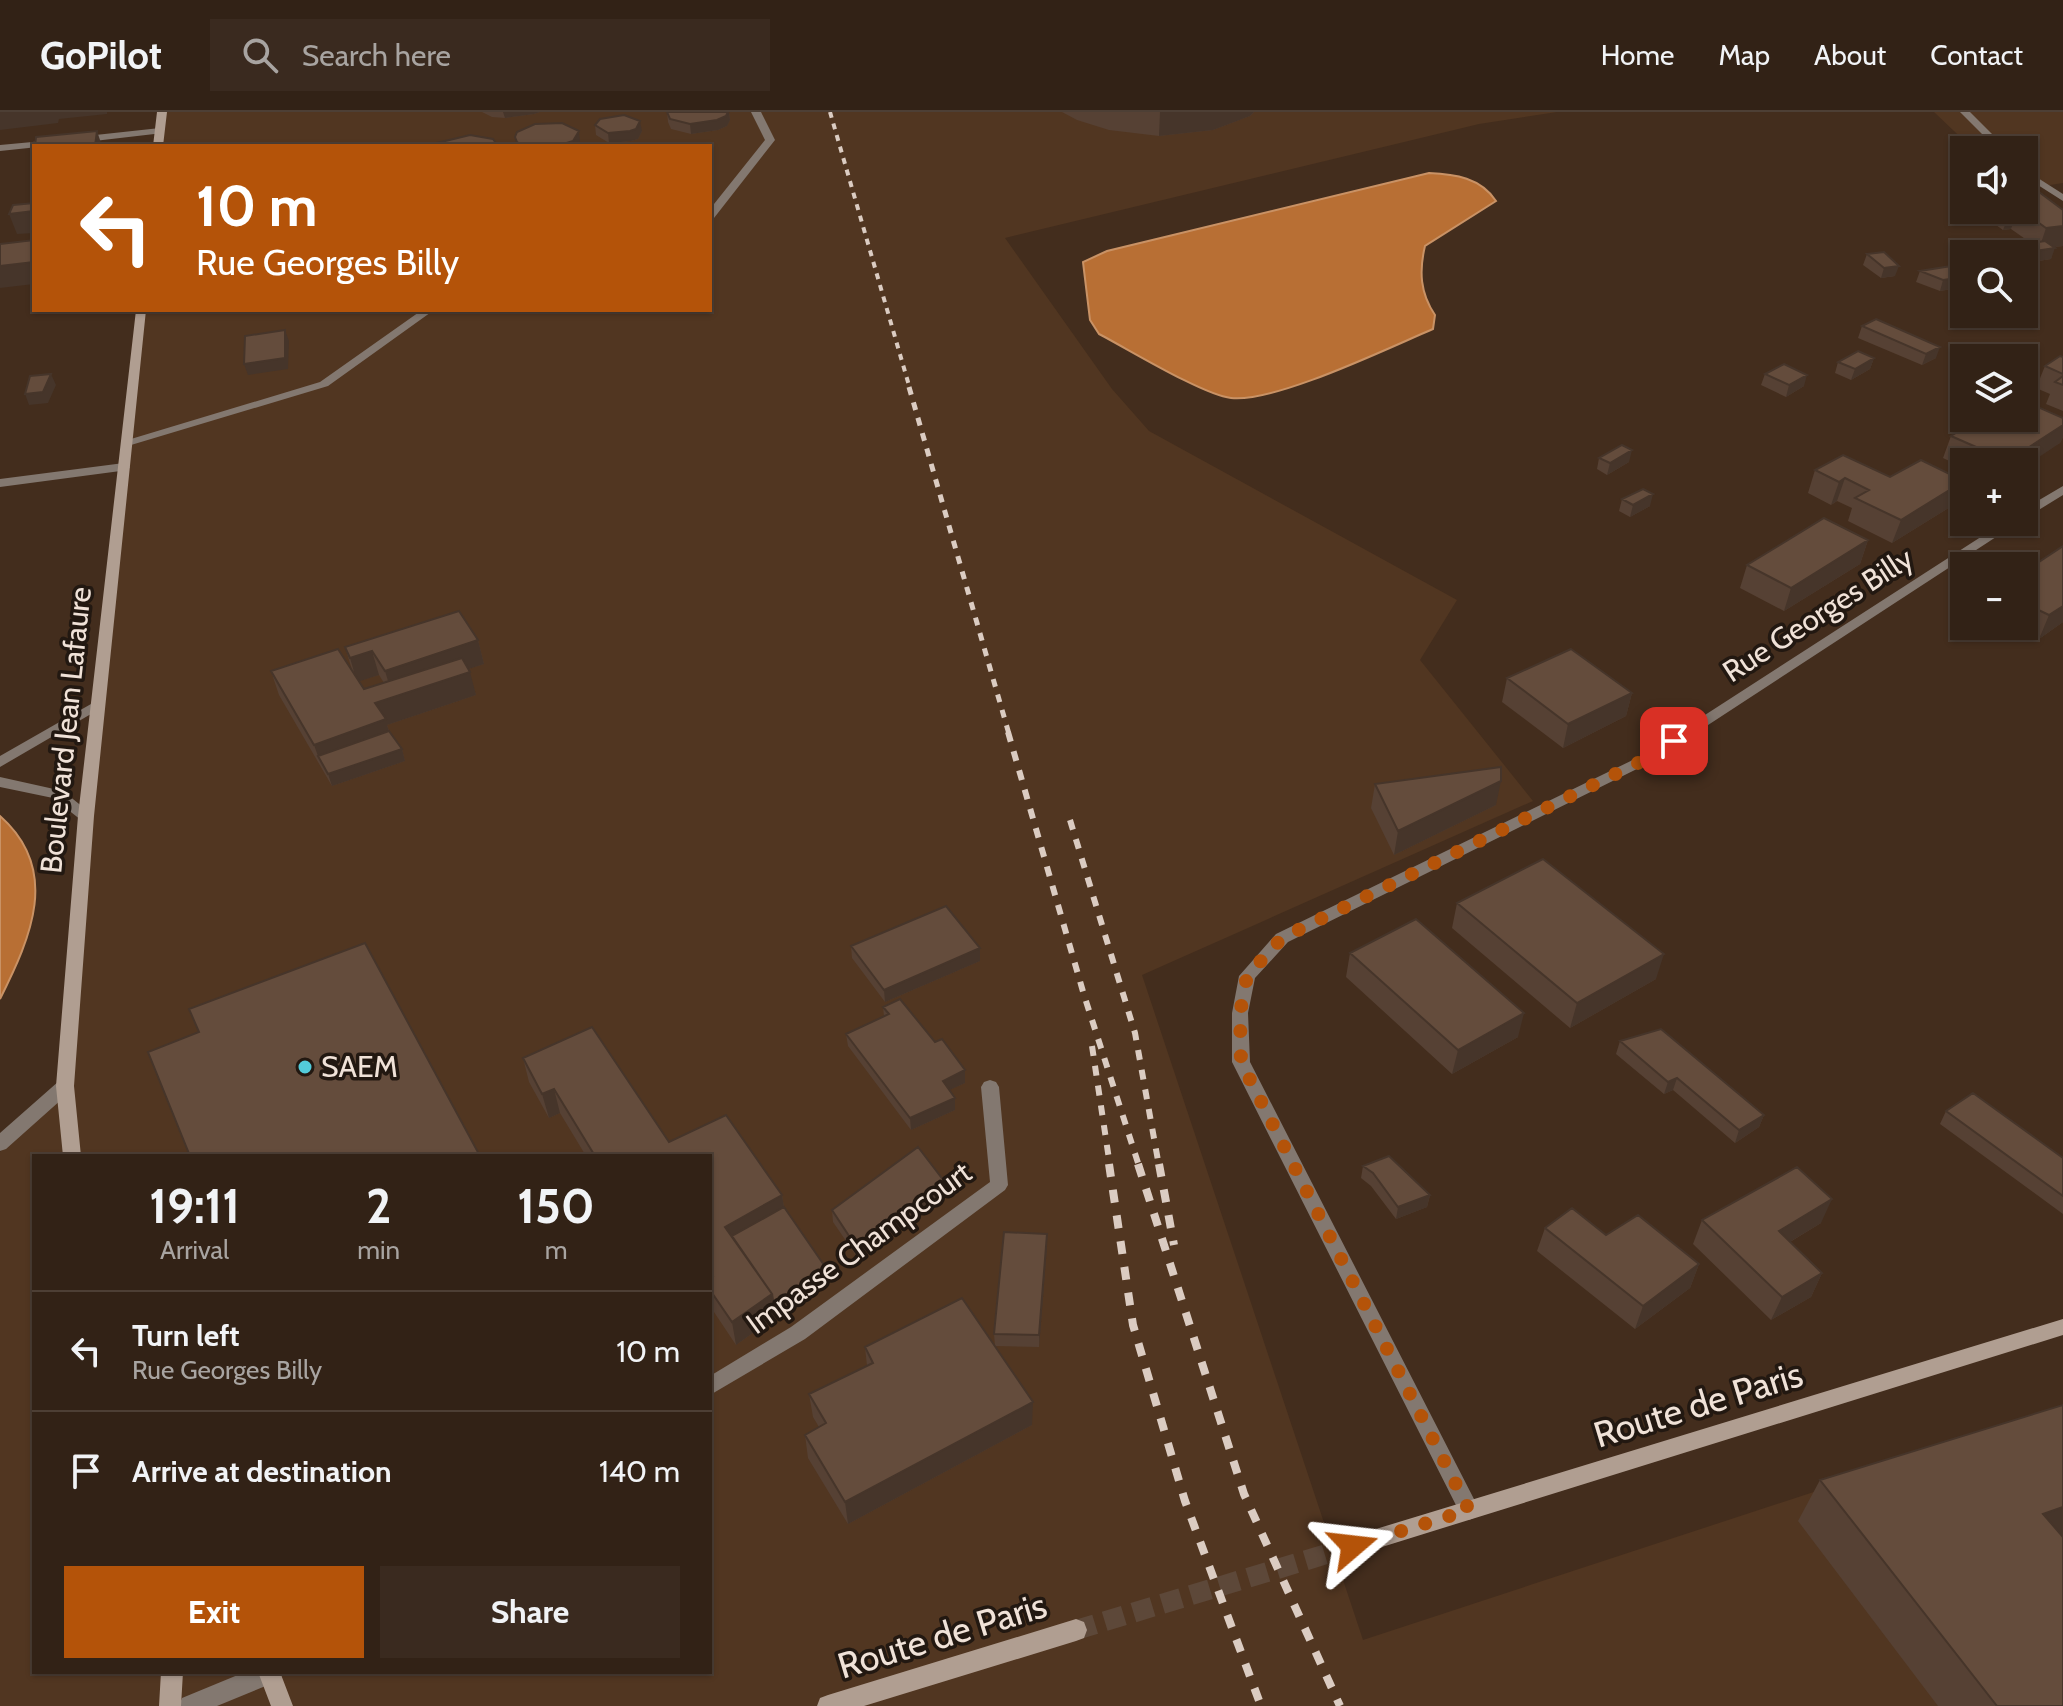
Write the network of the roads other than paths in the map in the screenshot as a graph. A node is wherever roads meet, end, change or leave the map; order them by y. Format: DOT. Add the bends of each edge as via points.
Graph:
graph roads {
  1 [pos="162,112"];
  2 [pos="756,112"];
  3 [pos="1965,112"];
  4 [pos="160,131"];
  5 [pos="1989,136"];
  6 [pos="38,144"];
  7 [pos="158,144"];
  8 [pos="32,145"];
  9 [pos="0,148"];
  10 [pos="2038,181"];
  11 [pos="2063,198"];
  12 [pos="712,213"];
  13 [pos="141,312"];
  14 [pos="426,312"];
  15 [pos="127,442"];
  16 [pos="124,467"];
  17 [pos="0,483"];
  18 [pos="2063,490"];
  19 [pos="2038,506"];
  20 [pos="1991,536"];
  21 [pos="98,704"];
  22 [pos="0,762"];
  23 [pos="0,782"];
  24 [pos="86,816"];
  25 [pos="65,1086"];
  26 [pos="990,1087"];
  27 [pos="0,1144"];
  28 [pos="72,1154"];
  29 [pos="2063,1327"];
  30 [pos="712,1385"];
  31 [pos="1469,1510"];
  32 [pos="1353,1546"];
  33 [pos="1076,1630"];
  34 [pos="172,1674"];
  35 [pos="268,1674"];
  36 [pos="270,1674"];
  37 [pos="170,1706"];
  38 [pos="190,1706"];
  39 [pos="282,1706"];
  40 [pos="828,1706"];
  1 -- 4 [label="main road"];
  2 -- 12 [label="street" via="770,140"];
  3 -- 5 [label="street"];
  4 -- 6 [label="street"];
  4 -- 7 [label="main road"];
  8 -- 9 [label="street"];
  10 -- 11 [label="street"];
  13 -- 15 [label="main road, Boulevard Jean Lafaure"];
  14 -- 15 [label="street" via="324,384"];
  15 -- 16 [label="main road, Boulevard Jean Lafaure"];
  16 -- 17 [label="street"];
  16 -- 21 [label="main road, Boulevard Jean Lafaure"];
  18 -- 19 [label="street"];
  20 -- 31 [label="street, Rue Georges Billy" via="1648,758 1282,938 1247,976 1240,1013 1241,1062"];
  21 -- 22 [label="street"];
  21 -- 24 [label="main road, Boulevard Jean Lafaure"];
  23 -- 24 [label="street" via="58,794"];
  24 -- 25 [label="main road, Boulevard Jean Lafaure"];
  25 -- 27 [label="street"];
  25 -- 28 [label="main road, Boulevard Jean Lafaure"];
  26 -- 30 [label="street, Impasse Champcourt" via="999,1185 798,1333"];
  29 -- 31 [label="main road, Route de Paris"];
  31 -- 32 [label="main road, Route de Paris"];
  33 -- 40 [label="main road, Route de Paris"];
  34 -- 37 [label="main road"];
  35 -- 38 [label="street"];
  36 -- 39 [label="main road"];
}
